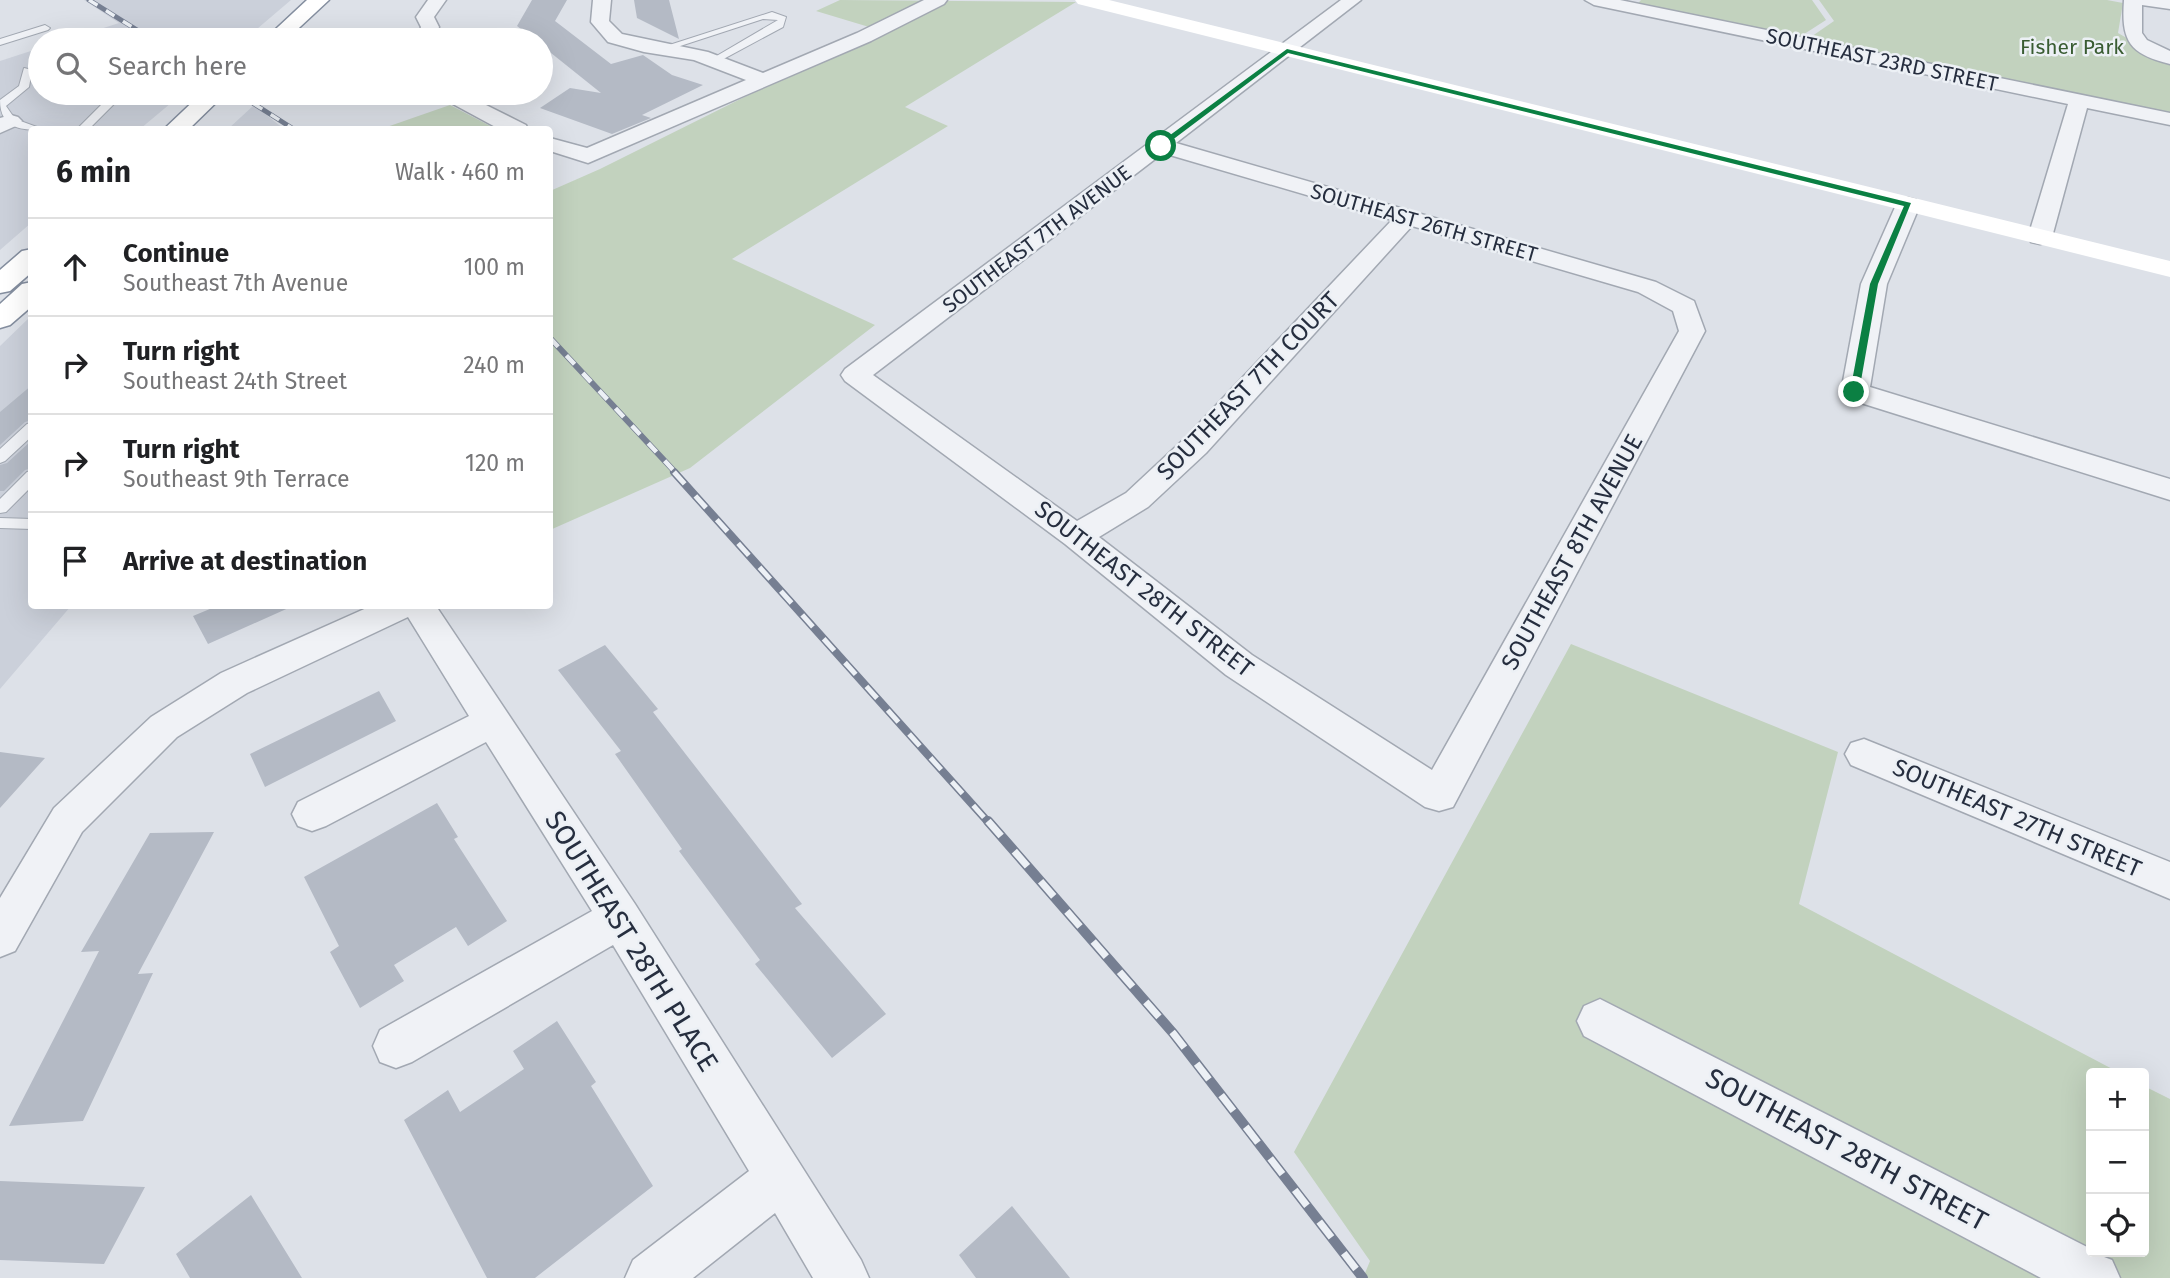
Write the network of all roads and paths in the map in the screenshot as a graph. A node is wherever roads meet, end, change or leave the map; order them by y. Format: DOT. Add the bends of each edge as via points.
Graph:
graph roads {
  1 [pos="437,0"];
  2 [pos="602,0"];
  3 [pos="938,0"];
  4 [pos="1084,0"];
  5 [pos="1352,0"];
  6 [pos="1594,0"];
  7 [pos="2133,0"];
  8 [pos="2144,0"];
  9 [pos="328,4"];
  10 [pos="1641,4"];
  11 [pos="2170,4"];
  12 [pos="292,28"];
  13 [pos="310,28"];
  14 [pos="430,28"];
  15 [pos="28,33"];
  16 [pos="0,42"];
  17 [pos="665,48"];
  18 [pos="1287,51"];
  19 [pos="2170,58"];
  20 [pos="713,61"];
  21 [pos="27,70"];
  22 [pos="762,80"];
  23 [pos="2079,101"];
  24 [pos="107,105"];
  25 [pos="213,105"];
  26 [pos="220,105"];
  27 [pos="470,105"];
  28 [pos="3,115"];
  29 [pos="2170,119"];
  30 [pos="30,126"];
  31 [pos="85,126"];
  32 [pos="180,126"];
  33 [pos="207,126"];
  34 [pos="510,126"];
  35 [pos="553,145"];
  36 [pos="1161,146"];
  37 [pos="1908,205"];
  38 [pos="1407,218"];
  39 [pos="2040,236"];
  40 [pos="28,260"];
  41 [pos="2170,269"];
  42 [pos="0,285"];
  43 [pos="28,294"];
  44 [pos="1685,307"];
  45 [pos="0,319"];
  46 [pos="855,375"];
  47 [pos="28,431"];
  48 [pos="0,458"];
  49 [pos="28,480"];
  50 [pos="2170,490"];
  51 [pos="0,508"];
  52 [pos="0,523"];
  53 [pos="28,524"];
  54 [pos="1076,536"];
  55 [pos="394,609"];
  56 [pos="420,609"];
  57 [pos="493,721"];
  58 [pos="1864,754"];
  59 [pos="1439,795"];
  60 [pos="312,814"];
  61 [pos="2170,881"];
  62 [pos="620,918"];
  63 [pos="0,937"];
  64 [pos="1600,1021"];
  65 [pos="396,1046"];
  66 [pos="781,1177"];
  67 [pos="651,1278"];
  68 [pos="843,1278"];
  69 [pos="2094,1278"];
  1 -- 14 [label="street" via="425,17"];
  2 -- 17 [label="street" via="600,22 615,38"];
  3 -- 22 [label="street"];
  4 -- 18 [label="main road"];
  5 -- 18 [label="street, SOUTHEAST 7TH AVENUE"];
  6 -- 10 [label="street, SOUTHEAST 23RD STREET"];
  7 -- 19 [label="street" via="2130,34"];
  8 -- 11 [label="street"];
  9 -- 12 [label="main road"];
  9 -- 13 [label="main road"];
  10 -- 23 [label="street, SOUTHEAST 23RD STREET"];
  15 -- 16 [label="lane"];
  17 -- 20 [label="street"];
  17 -- 20 [label="lane" via="761,17 783,19"];
  18 -- 36 [label="street, SOUTHEAST 7TH AVENUE"];
  18 -- 37 [label="main road"];
  20 -- 22 [label="street"];
  21 -- 28 [label="lane" via="24,87"];
  22 -- 35 [label="street" via="588,156"];
  23 -- 29 [label="street, SOUTHEAST 23RD STREET"];
  23 -- 39 [label="street"];
  24 -- 31 [label="lane"];
  25 -- 32 [label="main road"];
  26 -- 33 [label="main road"];
  27 -- 34 [label="street"];
  28 -- 30 [label="lane"];
  36 -- 38 [label="street, SOUTHEAST 26TH STREET"];
  36 -- 46 [label="street, SOUTHEAST 7TH AVENUE"];
  37 -- 39 [label="main road"];
  37 -- 50 [label="street" via="1874,284 1854,392"];
  38 -- 44 [label="street, SOUTHEAST 26TH STREET" via="1647,287"];
  38 -- 54 [label="street, SOUTHEAST 7TH COURT" via="1195,446 1137,500"];
  39 -- 41 [label="main road"];
  40 -- 42 [label="main road"];
  43 -- 45 [label="main road"];
  44 -- 59 [label="street, SOUTHEAST 8TH AVENUE" via="1692,331"];
  46 -- 54 [label="street, SOUTHEAST 28TH STREET"];
  47 -- 48 [label="lane"];
  49 -- 51 [label="lane"];
  52 -- 53 [label="lane"];
  54 -- 59 [label="street, SOUTHEAST 28TH STREET" via="1239,665"];
  55 -- 63 [label="street" via="234,683 164,727 68,820"];
  56 -- 57 [label="street, SOUTHEAST 28TH PLACE"];
  57 -- 60 [label="street"];
  57 -- 62 [label="street, SOUTHEAST 28TH PLACE"];
  58 -- 61 [label="street, SOUTHEAST 27TH STREET"];
  62 -- 65 [label="street"];
  62 -- 66 [label="street, SOUTHEAST 28TH PLACE"];
  64 -- 69 [label="street, SOUTHEAST 28TH STREET"];
  66 -- 67 [label="street"];
  66 -- 68 [label="street, SOUTHEAST 28TH PLACE"];
}
